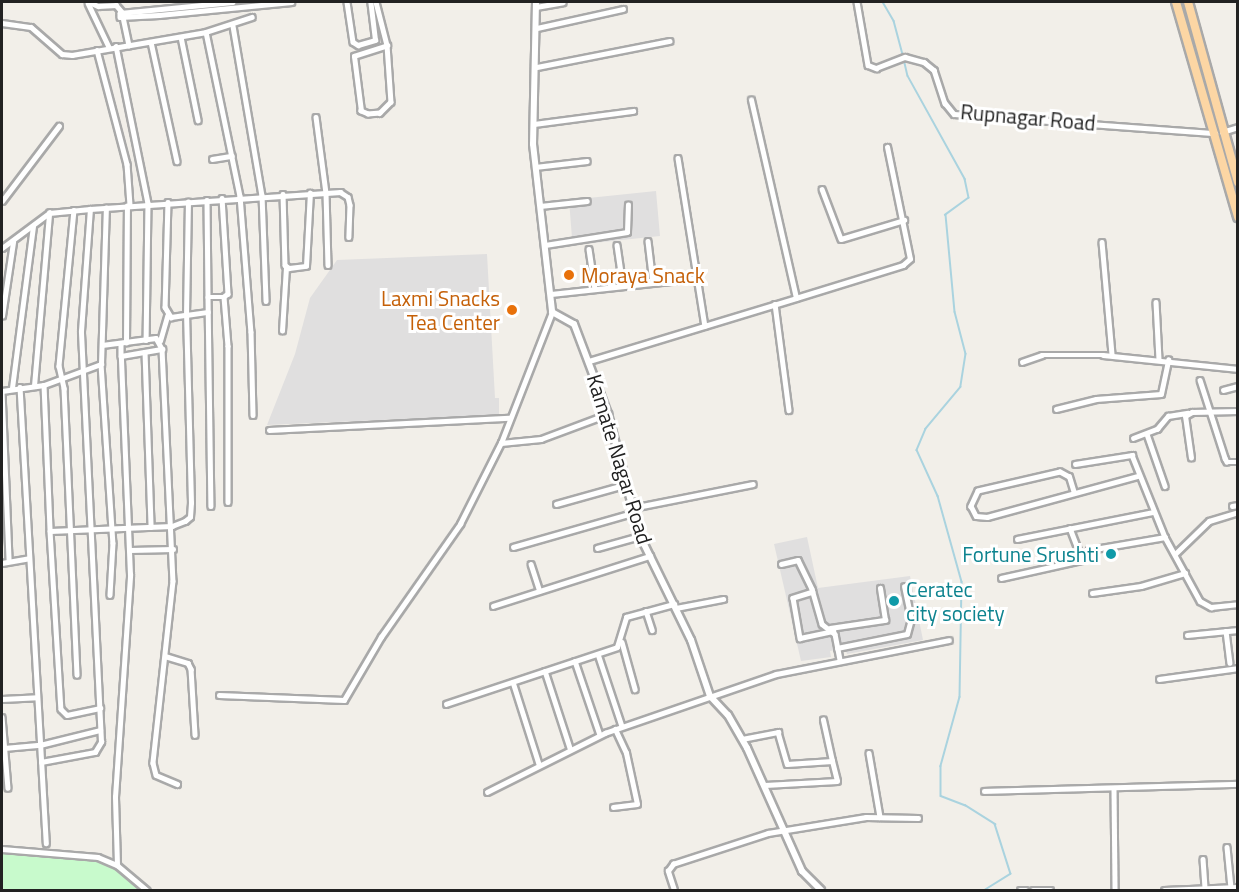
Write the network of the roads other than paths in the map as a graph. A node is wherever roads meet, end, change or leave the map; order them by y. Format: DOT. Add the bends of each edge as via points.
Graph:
graph roads {
  1 [pos="88,2"];
  2 [pos="166,2"];
  3 [pos="232,2"];
  4 [pos="291,2"];
  5 [pos="347,2"];
  6 [pos="370,2"];
  7 [pos="376,2"];
  8 [pos="563,2"];
  9 [pos="857,2"];
  10 [pos="1176,2"];
  11 [pos="1188,2"];
  12 [pos="536,4"];
  13 [pos="622,9"];
  14 [pos="167,12"];
  15 [pos="122,15"];
  16 [pos="252,17"];
  17 [pos="2,23"];
  18 [pos="233,26"];
  19 [pos="537,28"];
  20 [pos="206,32"];
  21 [pos="181,37"];
  22 [pos="669,41"];
  23 [pos="151,42"];
  24 [pos="129,45"];
  25 [pos="387,45"];
  26 [pos="116,46"];
  27 [pos="109,47"];
  28 [pos="98,50"];
  29 [pos="537,67"];
  30 [pos="751,100"];
  31 [pos="633,111"];
  32 [pos="316,117"];
  33 [pos="198,120"];
  34 [pos="534,124"];
  35 [pos="59,126"];
  36 [pos="1238,127"];
  37 [pos="1219,133"];
  38 [pos="886,147"];
  39 [pos="232,156"];
  40 [pos="678,158"];
  41 [pos="212,159"];
  42 [pos="177,161"];
  43 [pos="587,161"];
  44 [pos="535,167"];
  45 [pos="1238,182"];
  46 [pos="822,189"];
  47 [pos="310,193"];
  48 [pos="326,193"];
  49 [pos="282,194"];
  50 [pos="262,195"];
  51 [pos="240,196"];
  52 [pos="222,198"];
  53 [pos="207,200"];
  54 [pos="2,201"];
  55 [pos="587,201"];
  56 [pos="168,202"];
  57 [pos="188,202"];
  58 [pos="148,203"];
  59 [pos="128,206"];
  60 [pos="540,206"];
  61 [pos="628,206"];
  62 [pos="106,208"];
  63 [pos="90,209"];
  64 [pos="74,210"];
  65 [pos="49,213"];
  66 [pos="1238,217"];
  67 [pos="904,220"];
  68 [pos="33,226"];
  69 [pos="349,237"];
  70 [pos="648,241"];
  71 [pos="13,242"];
  72 [pos="1102,242"];
  73 [pos="545,245"];
  74 [pos="617,245"];
  75 [pos="2,249"];
  76 [pos="589,249"];
  77 [pos="328,265"];
  78 [pos="286,267"];
  79 [pos="698,278"];
  80 [pos="653,283"];
  81 [pos="623,286"];
  82 [pos="595,289"];
  83 [pos="551,294"];
  84 [pos="208,297"];
  85 [pos="224,297"];
  86 [pos="796,298"];
  87 [pos="266,301"];
  88 [pos="1156,302"];
  89 [pos="775,304"];
  90 [pos="208,312"];
  91 [pos="552,312"];
  92 [pos="186,315"];
  93 [pos="2,316"];
  94 [pos="167,316"];
  95 [pos="705,326"];
  96 [pos="282,331"];
  97 [pos="146,340"];
  98 [pos="160,341"];
  99 [pos="124,343"];
  100 [pos="102,345"];
  101 [pos="162,349"];
  102 [pos="145,352"];
  103 [pos="1112,355"];
  104 [pos="121,356"];
  105 [pos="1159,359"];
  106 [pos="1168,360"];
  107 [pos="589,361"];
  108 [pos="1022,362"];
  109 [pos="101,364"];
  110 [pos="82,369"];
  111 [pos="1238,369"];
  112 [pos="61,378"];
  113 [pos="1200,380"];
  114 [pos="44,385"];
  115 [pos="34,386"];
  116 [pos="1238,386"];
  117 [pos="12,387"];
  118 [pos="20,387"];
  119 [pos="1223,390"];
  120 [pos="2,391"];
  121 [pos="1056,409"];
  122 [pos="789,410"];
  123 [pos="1238,411"];
  124 [pos="1211,412"];
  125 [pos="1188,413"];
  126 [pos="608,414"];
  127 [pos="253,415"];
  128 [pos="508,418"];
  129 [pos="269,430"];
  130 [pos="1147,435"];
  131 [pos="1133,438"];
  132 [pos="501,443"];
  133 [pos="1191,458"];
  134 [pos="1238,462"];
  135 [pos="1076,464"];
  136 [pos="1138,476"];
  137 [pos="753,484"];
  138 [pos="624,485"];
  139 [pos="1165,486"];
  140 [pos="1074,493"];
  141 [pos="228,502"];
  142 [pos="556,504"];
  143 [pos="211,506"];
  144 [pos="631,511"];
  145 [pos="1154,512"];
  146 [pos="1238,512"];
  147 [pos="172,526"];
  148 [pos="151,527"];
  149 [pos="1070,528"];
  150 [pos="129,529"];
  151 [pos="111,530"];
  152 [pos="50,531"];
  153 [pos="70,531"];
  154 [pos="89,531"];
  155 [pos="640,536"];
  156 [pos="1165,537"];
  157 [pos="1017,539"];
  158 [pos="513,547"];
  159 [pos="597,548"];
  160 [pos="172,549"];
  161 [pos="130,550"];
  162 [pos="1174,554"];
  163 [pos="650,556"];
  164 [pos="29,558"];
  165 [pos="1082,560"];
  166 [pos="9,561"];
  167 [pos="2,563"];
  168 [pos="531,564"];
  169 [pos="781,564"];
  170 [pos="1185,573"];
  171 [pos="1001,578"];
  172 [pos="904,587"];
  173 [pos="880,588"];
  174 [pos="540,591"];
  175 [pos="813,592"];
  176 [pos="1092,593"];
  177 [pos="110,596"];
  178 [pos="723,599"];
  179 [pos="1238,604"];
  180 [pos="493,606"];
  181 [pos="675,606"];
  182 [pos="646,611"];
  183 [pos="831,629"];
  184 [pos="652,630"];
  185 [pos="1238,630"];
  186 [pos="1226,631"];
  187 [pos="1187,635"];
  188 [pos="949,640"];
  189 [pos="622,642"];
  190 [pos="837,648"];
  191 [pos="598,654"];
  192 [pos="165,656"];
  193 [pos="840,659"];
  194 [pos="575,661"];
  195 [pos="1230,663"];
  196 [pos="1238,668"];
  197 [pos="545,671"];
  198 [pos="77,675"];
  199 [pos="1160,679"];
  200 [pos="513,682"];
  201 [pos="636,689"];
  202 [pos="219,695"];
  203 [pos="710,696"];
  204 [pos="37,697"];
  205 [pos="2,699"];
  206 [pos="446,704"];
  207 [pos="100,708"];
  208 [pos="2,717"];
  209 [pos="823,720"];
  210 [pos="622,726"];
  211 [pos="615,729"];
  212 [pos="100,730"];
  213 [pos="195,735"];
  214 [pos="600,735"];
  215 [pos="742,739"];
  216 [pos="40,745"];
  217 [pos="4,748"];
  218 [pos="570,748"];
  219 [pos="869,753"];
  220 [pos="832,761"];
  221 [pos="41,762"];
  222 [pos="539,764"];
  223 [pos="177,784"];
  224 [pos="1238,784"];
  225 [pos="765,785"];
  226 [pos="8,788"];
  227 [pos="1114,789"];
  228 [pos="984,791"];
  229 [pos="487,792"];
  230 [pos="613,807"];
  231 [pos="880,817"];
  232 [pos="918,818"];
  233 [pos="783,829"];
  234 [pos="46,843"];
  235 [pos="1227,847"];
  236 [pos="2,849"];
  237 [pos="1203,859"];
  238 [pos="117,865"];
  239 [pos="1238,887"];
  240 [pos="1231,888"];
  241 [pos="1204,889"];
  242 [pos="147,891"];
  243 [pos="674,891"];
  244 [pos="821,891"];
  245 [pos="1034,891"];
  246 [pos="1051,891"];
  247 [pos="1115,891"];
  248 [pos="1164,891"];
  1 -- 15 [label="street" via="98,6 116,4"];
  1 -- 27 [label="street"];
  2 -- 14 [label="street"];
  3 -- 14 [label="street"];
  4 -- 14 [label="street"];
  5 -- 6 [label="street" via="353,42 358,45 375,40"];
  7 -- 25 [label="street"];
  8 -- 12 [label="street"];
  9 -- 37 [label="street, Rupnagar Road" via="868,65 876,68 902,57 924,62 934,70 945,103 961,116"];
  10 -- 37 [label="main road"];
  11 -- 37 [label="main road"];
  12 -- 19 [label="street"];
  13 -- 19 [label="street"];
  14 -- 15 [label="street"];
  15 -- 24 [label="street"];
  16 -- 18 [label="street"];
  17 -- 28 [label="street" via="40,31 62,54"];
  18 -- 20 [label="street"];
  18 -- 50 [label="street"];
  19 -- 29 [label="street"];
  20 -- 21 [label="street"];
  20 -- 39 [label="street"];
  21 -- 23 [label="street"];
  21 -- 33 [label="street"];
  22 -- 29 [label="street"];
  23 -- 24 [label="street"];
  23 -- 42 [label="street"];
  24 -- 26 [label="street"];
  25 -- 25 [label="street" via="391,102 380,113 368,114 361,111 354,56"];
  26 -- 27 [label="street"];
  26 -- 58 [label="street"];
  27 -- 28 [label="street"];
  28 -- 59 [label="street" via="128,165"];
  29 -- 34 [label="street"];
  30 -- 86 [label="street"];
  31 -- 34 [label="street"];
  32 -- 48 [label="street"];
  34 -- 44 [label="street"];
  35 -- 54 [label="street"];
  36 -- 37 [label="street"];
  37 -- 45 [label="main road"];
  37 -- 66 [label="main road"];
  38 -- 67 [label="street"];
  39 -- 41 [label="street"];
  39 -- 51 [label="street"];
  40 -- 79 [label="street"];
  43 -- 44 [label="street"];
  44 -- 60 [label="street"];
  46 -- 67 [label="street" via="842,239"];
  47 -- 48 [label="street"];
  47 -- 49 [label="street"];
  47 -- 78 [label="street" via="306,266"];
  48 -- 69 [label="street" via="344,193 348,197"];
  48 -- 77 [label="street"];
  49 -- 50 [label="street"];
  49 -- 78 [label="street"];
  50 -- 51 [label="street"];
  50 -- 87 [label="street"];
  51 -- 52 [label="street"];
  51 -- 127 [label="street" via="250,302"];
  52 -- 53 [label="street"];
  52 -- 85 [label="street" via="228,294"];
  53 -- 57 [label="street"];
  53 -- 84 [label="street"];
  55 -- 60 [label="street"];
  56 -- 57 [label="street"];
  56 -- 58 [label="street"];
  56 -- 94 [label="street"];
  57 -- 92 [label="street"];
  58 -- 59 [label="street"];
  58 -- 97 [label="street"];
  59 -- 62 [label="street"];
  59 -- 99 [label="street"];
  60 -- 73 [label="street"];
  61 -- 73 [label="street" via="627,232"];
  62 -- 63 [label="street"];
  62 -- 100 [label="street"];
  63 -- 64 [label="street"];
  63 -- 110 [label="street" via="81,310"];
  64 -- 65 [label="street"];
  64 -- 112 [label="street"];
  65 -- 68 [label="street"];
  65 -- 115 [label="street"];
  67 -- 86 [label="street" via="910,254 906,263"];
  68 -- 71 [label="street"];
  68 -- 117 [label="street"];
  70 -- 80 [label="street"];
  71 -- 75 [label="street"];
  71 -- 93 [label="street"];
  72 -- 103 [label="street"];
  73 -- 83 [label="street"];
  74 -- 81 [label="street"];
  76 -- 82 [label="street"];
  78 -- 96 [label="street"];
  79 -- 80 [label="street"];
  79 -- 95 [label="street"];
  80 -- 81 [label="street"];
  81 -- 82 [label="street"];
  82 -- 83 [label="street"];
  83 -- 91 [label="street"];
  84 -- 85 [label="street"];
  84 -- 90 [label="street"];
  85 -- 141 [label="street"];
  86 -- 89 [label="street"];
  88 -- 105 [label="street"];
  89 -- 95 [label="street"];
  89 -- 122 [label="street"];
  90 -- 92 [label="street"];
  90 -- 143 [label="street"];
  91 -- 107 [label="street, Kamate Nagar Road" via="574,324"];
  91 -- 128 [label="street"];
  92 -- 94 [label="street"];
  92 -- 147 [label="street" via="191,503 190,518"];
  94 -- 98 [label="street"];
  95 -- 107 [label="street"];
  97 -- 98 [label="street"];
  97 -- 99 [label="street"];
  98 -- 101 [label="street"];
  99 -- 100 [label="street"];
  99 -- 104 [label="street"];
  100 -- 109 [label="street"];
  101 -- 102 [label="street"];
  101 -- 147 [label="street"];
  102 -- 104 [label="street"];
  102 -- 148 [label="street"];
  103 -- 105 [label="street"];
  103 -- 108 [label="street" via="1042,355"];
  104 -- 150 [label="street"];
  105 -- 106 [label="street"];
  106 -- 111 [label="street"];
  106 -- 121 [label="street" via="1161,394 1096,399"];
  107 -- 126 [label="street, Kamate Nagar Road"];
  109 -- 110 [label="street"];
  109 -- 151 [label="street"];
  110 -- 112 [label="street"];
  110 -- 154 [label="street"];
  112 -- 114 [label="street"];
  112 -- 153 [label="street"];
  113 -- 124 [label="street"];
  114 -- 115 [label="street"];
  114 -- 152 [label="street"];
  115 -- 118 [label="street"];
  116 -- 119 [label="street"];
  117 -- 118 [label="street"];
  117 -- 120 [label="street"];
  118 -- 164 [label="street"];
  120 -- 166 [label="street"];
  123 -- 124 [label="street"];
  124 -- 125 [label="street"];
  124 -- 134 [label="street" via="1227,462"];
  125 -- 130 [label="street" via="1168,416"];
  125 -- 133 [label="street" via="1184,423"];
  126 -- 132 [label="street" via="541,439"];
  126 -- 138 [label="street, Kamate Nagar Road"];
  128 -- 129 [label="street"];
  128 -- 132 [label="street"];
  130 -- 131 [label="street"];
  130 -- 139 [label="street"];
  132 -- 202 [label="street" via="460,524 381,638 344,700"];
  135 -- 136 [label="street" via="1132,456"];
  136 -- 140 [label="street"];
  136 -- 145 [label="street"];
  137 -- 144 [label="street"];
  138 -- 142 [label="street"];
  138 -- 144 [label="street, Kamate Nagar Road"];
  140 -- 140 [label="street" via="981,517 971,506 978,491 1059,472 1069,477"];
  144 -- 155 [label="street, Kamate Nagar Road"];
  144 -- 158 [label="street"];
  145 -- 149 [label="street"];
  145 -- 156 [label="street"];
  146 -- 162 [label="street" via="1209,520"];
  147 -- 148 [label="street"];
  147 -- 160 [label="street"];
  148 -- 150 [label="street"];
  149 -- 157 [label="street"];
  149 -- 165 [label="street"];
  150 -- 151 [label="street"];
  150 -- 161 [label="street"];
  151 -- 154 [label="street"];
  151 -- 177 [label="street"];
  152 -- 153 [label="street"];
  152 -- 207 [label="street" via="62,709 67,715"];
  153 -- 154 [label="street"];
  153 -- 198 [label="street"];
  154 -- 207 [label="street"];
  155 -- 159 [label="street"];
  155 -- 163 [label="street, Kamate Nagar Road"];
  156 -- 162 [label="street"];
  156 -- 165 [label="street" via="1089,550"];
  160 -- 161 [label="street"];
  160 -- 192 [label="street"];
  161 -- 238 [label="street" via="129,624 115,797"];
  162 -- 170 [label="street"];
  163 -- 174 [label="street"];
  163 -- 181 [label="street, Kamate Nagar Road"];
  164 -- 166 [label="street"];
  164 -- 204 [label="street"];
  165 -- 171 [label="street"];
  166 -- 167 [label="street"];
  168 -- 174 [label="street"];
  169 -- 175 [label="street" via="798,560"];
  170 -- 176 [label="street" via="1154,579 1141,586"];
  170 -- 179 [label="street" via="1205,605"];
  172 -- 190 [label="street" via="911,619 907,634"];
  173 -- 183 [label="street" via="885,621"];
  174 -- 180 [label="street"];
  175 -- 183 [label="street" via="822,624"];
  175 -- 183 [label="street" via="793,598 800,638"];
  178 -- 181 [label="street"];
  181 -- 182 [label="street"];
  181 -- 203 [label="street, Kamate Nagar Road"];
  182 -- 184 [label="street"];
  182 -- 189 [label="street" via="623,621"];
  183 -- 190 [label="street"];
  185 -- 186 [label="street"];
  186 -- 187 [label="street"];
  186 -- 195 [label="street"];
  188 -- 193 [label="street"];
  189 -- 191 [label="street"];
  189 -- 201 [label="street"];
  190 -- 193 [label="street"];
  191 -- 194 [label="street"];
  191 -- 210 [label="street"];
  192 -- 213 [label="street" via="188,663 191,669"];
  192 -- 223 [label="street" via="153,746 154,771 159,778"];
  193 -- 203 [label="street" via="776,674"];
  194 -- 197 [label="street"];
  194 -- 214 [label="street"];
  196 -- 199 [label="street"];
  197 -- 200 [label="street"];
  197 -- 218 [label="street"];
  200 -- 206 [label="street"];
  200 -- 222 [label="street"];
  203 -- 210 [label="street"];
  203 -- 215 [label="street, Kamate Nagar Road"];
  204 -- 205 [label="street"];
  204 -- 216 [label="street"];
  207 -- 212 [label="street"];
  208 -- 217 [label="street"];
  209 -- 220 [label="street"];
  210 -- 211 [label="street"];
  211 -- 214 [label="street"];
  211 -- 230 [label="street" via="626,753 638,804"];
  212 -- 216 [label="street"];
  212 -- 221 [label="street" via="100,747 95,752"];
  214 -- 218 [label="street"];
  215 -- 220 [label="street" via="778,732 787,764"];
  215 -- 225 [label="street, Kamate Nagar Road"];
  216 -- 217 [label="street"];
  216 -- 221 [label="street"];
  217 -- 226 [label="street"];
  218 -- 222 [label="street"];
  219 -- 231 [label="street"];
  220 -- 225 [label="street" via="837,781"];
  221 -- 234 [label="street"];
  222 -- 229 [label="street"];
  224 -- 227 [label="street"];
  225 -- 233 [label="street, Kamate Nagar Road"];
  227 -- 228 [label="street"];
  227 -- 247 [label="street"];
  231 -- 232 [label="street"];
  231 -- 233 [label="street"];
  233 -- 243 [label="street" via="673,864 668,871"];
  233 -- 244 [label="street, Kamate Nagar Road" via="802,871"];
  235 -- 240 [label="street"];
  236 -- 238 [label="street" via="98,857"];
  237 -- 241 [label="street"];
  238 -- 242 [label="street"];
  239 -- 240 [label="street"];
  240 -- 241 [label="street"];
  241 -- 248 [label="street"];
  245 -- 246 [label="street"];
}
